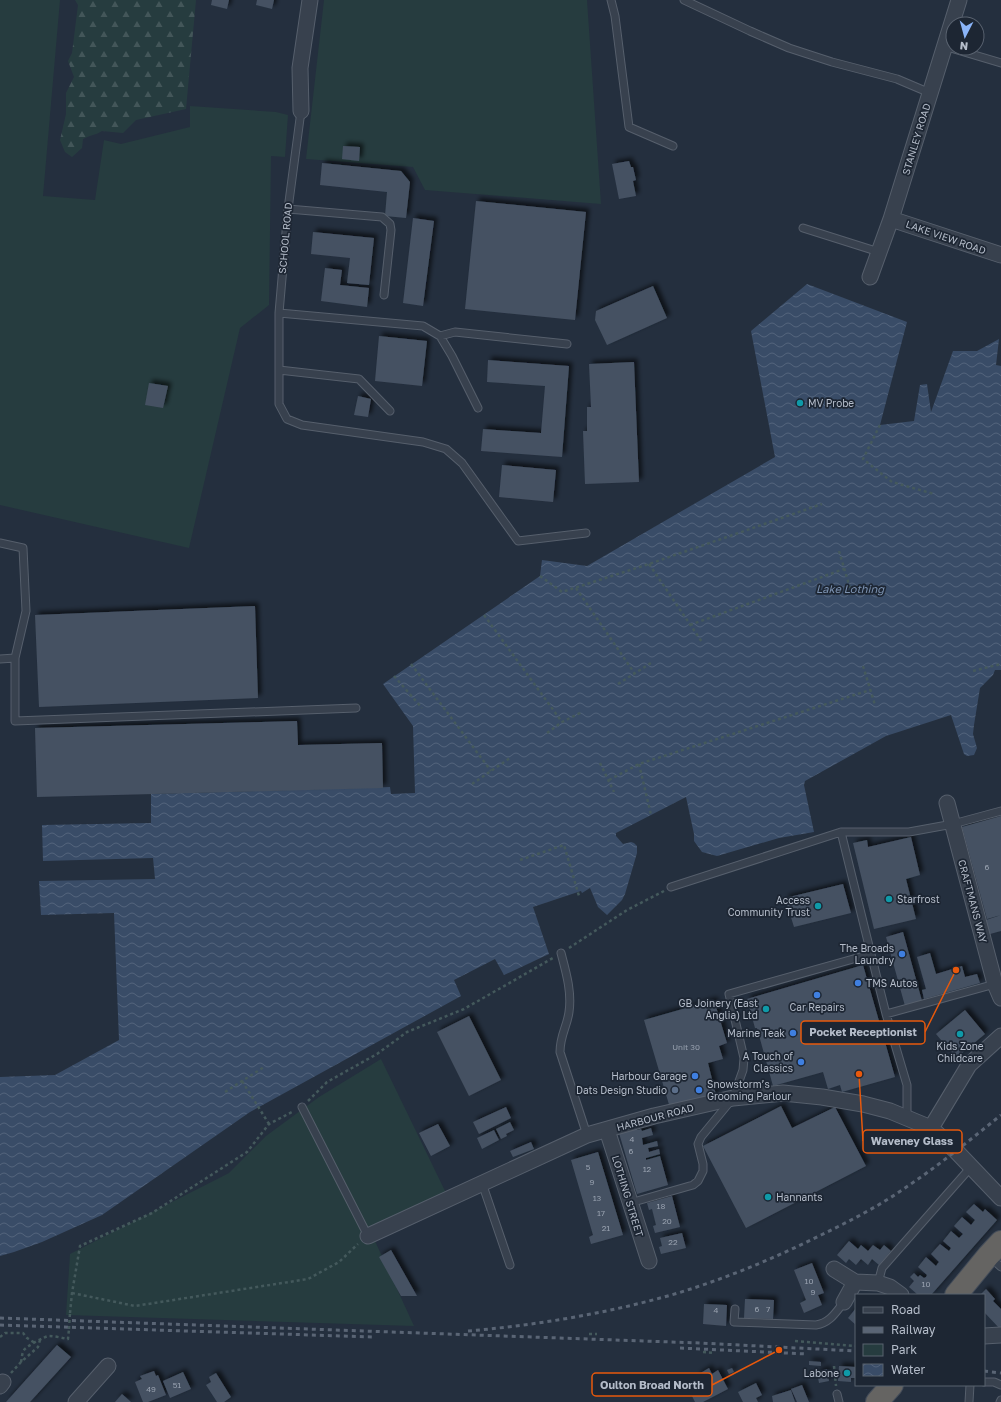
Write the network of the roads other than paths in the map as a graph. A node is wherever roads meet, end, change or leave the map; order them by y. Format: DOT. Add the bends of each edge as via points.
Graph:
graph roads {
  1 [pos="310,0"];
  2 [pos="611,0"];
  3 [pos="684,0"];
  4 [pos="959,0"];
  5 [pos="944,46"];
  6 [pos="1001,63"];
  7 [pos="930,93"];
  8 [pos="301,112"];
  9 [pos="674,146"];
  10 [pos="288,209"];
  11 [pos="891,219"];
  12 [pos="803,228"];
  13 [pos="879,252"];
  14 [pos="1001,256"];
  15 [pos="870,277"];
  16 [pos="384,295"];
  17 [pos="279,313"];
  18 [pos="440,336"];
  19 [pos="567,344"];
  20 [pos="279,370"];
  21 [pos="478,408"];
  22 [pos="390,411"];
  23 [pos="586,533"];
  24 [pos="0,543"];
  25 [pos="15,658"];
  26 [pos="0,659"];
  27 [pos="356,708"];
  28 [pos="947,803"];
  29 [pos="1001,811"];
  30 [pos="953,824"];
  31 [pos="841,832"];
  32 [pos="671,886"];
  33 [pos="561,953"];
  34 [pos="871,954"];
  35 [pos="998,991"];
  36 [pos="886,1014"];
  37 [pos="1001,1036"];
  38 [pos="733,1098"];
  39 [pos="302,1107"];
  40 [pos="907,1117"];
  41 [pos="930,1128"];
  42 [pos="607,1130"];
  43 [pos="587,1135"];
  44 [pos="971,1167"];
  45 [pos="482,1183"];
  46 [pos="1001,1198"];
  47 [pos="630,1203"];
  48 [pos="368,1236"];
  49 [pos="997,1255"];
  50 [pos="649,1261"];
  51 [pos="510,1265"];
  52 [pos="834,1269"];
  53 [pos="855,1282"];
  54 [pos="878,1282"];
  55 [pos="900,1294"];
  56 [pos="957,1294"];
  57 [pos="844,1302"];
  58 [pos="735,1309"];
  59 [pos="1001,1335"];
  60 [pos="985,1336"];
  61 [pos="108,1366"];
  62 [pos="985,1382"];
  63 [pos="1001,1385"];
  64 [pos="891,1386"];
  65 [pos="970,1386"];
  66 [pos="837,1394"];
  67 [pos="76,1402"];
  68 [pos="840,1402"];
  69 [pos="877,1402"];
  70 [pos="969,1402"];
  1 -- 8 [label="street, SCHOOL ROAD" via="300,68"];
  2 -- 9 [label="lane" via="629,127"];
  3 -- 7 [label="lane" via="788,48 897,79"];
  4 -- 5 [label="street, STANLEY ROAD"];
  5 -- 6 [label="lane"];
  5 -- 7 [label="street, STANLEY ROAD"];
  7 -- 11 [label="street, STANLEY ROAD"];
  8 -- 10 [label="lane, SCHOOL ROAD"];
  10 -- 16 [label="lane" via="382,217 390,224"];
  10 -- 17 [label="lane, SCHOOL ROAD"];
  11 -- 13 [label="street, STANLEY ROAD"];
  11 -- 14 [label="street, LAKE VIEW ROAD"];
  12 -- 13 [label="lane"];
  13 -- 15 [label="street, STANLEY ROAD"];
  17 -- 18 [label="lane" via="423,326"];
  17 -- 20 [label="lane, SCHOOL ROAD"];
  18 -- 19 [label="lane" via="455,332"];
  18 -- 21 [label="lane"];
  20 -- 22 [label="lane" via="359,379"];
  20 -- 23 [label="lane, SCHOOL ROAD" via="279,404 287,419 302,426 423,442 446,449 462,464 518,540"];
  24 -- 25 [label="lane" via="23,548 26,611"];
  25 -- 26 [label="lane"];
  25 -- 27 [label="lane" via="15,721"];
  28 -- 30 [label="street, CRAFTMANS WAY"];
  29 -- 30 [label="lane"];
  30 -- 31 [label="lane" via="909,832"];
  30 -- 35 [label="street, CRAFTMANS WAY"];
  31 -- 32 [label="lane"];
  31 -- 34 [label="lane"];
  33 -- 43 [label="lane" via="571,997 569,1014 560,1041 560,1052"];
  34 -- 36 [label="lane"];
  34 -- 38 [label="lane" via="729,994 744,1058 743,1070"];
  35 -- 36 [label="lane"];
  36 -- 40 [label="lane" via="908,1085"];
  37 -- 41 [label="street" via="968,1065"];
  38 -- 40 [label="street, HARBOUR ROAD" via="783,1093 822,1097 890,1110"];
  38 -- 42 [label="street, HARBOUR ROAD"];
  38 -- 47 [label="lane" via="698,1144 703,1164 698,1181 693,1185"];
  39 -- 48 [label="lane"];
  40 -- 41 [label="street, HARBOUR ROAD"];
  41 -- 44 [label="street, HARBOUR ROAD"];
  42 -- 43 [label="street, HARBOUR ROAD"];
  42 -- 47 [label="street, LOTHING STREET"];
  43 -- 45 [label="street, HARBOUR ROAD"];
  44 -- 46 [label="street, HARBOUR ROAD"];
  44 -- 54 [label="lane" via="882,1268"];
  45 -- 48 [label="street, HARBOUR ROAD"];
  45 -- 51 [label="lane"];
  47 -- 50 [label="street, LOTHING STREET"];
  49 -- 56 [label="highway"];
  52 -- 53 [label="street"];
  53 -- 54 [label="street"];
  53 -- 57 [label="street"];
  54 -- 55 [label="street"];
  57 -- 58 [label="lane" via="831,1319 816,1325 734,1322"];
  59 -- 60 [label="street"];
  61 -- 67 [label="street"];
  62 -- 63 [label="lane"];
  64 -- 69 [label="highway"];
  65 -- 70 [label="lane"];
  66 -- 68 [label="lane"];
}
